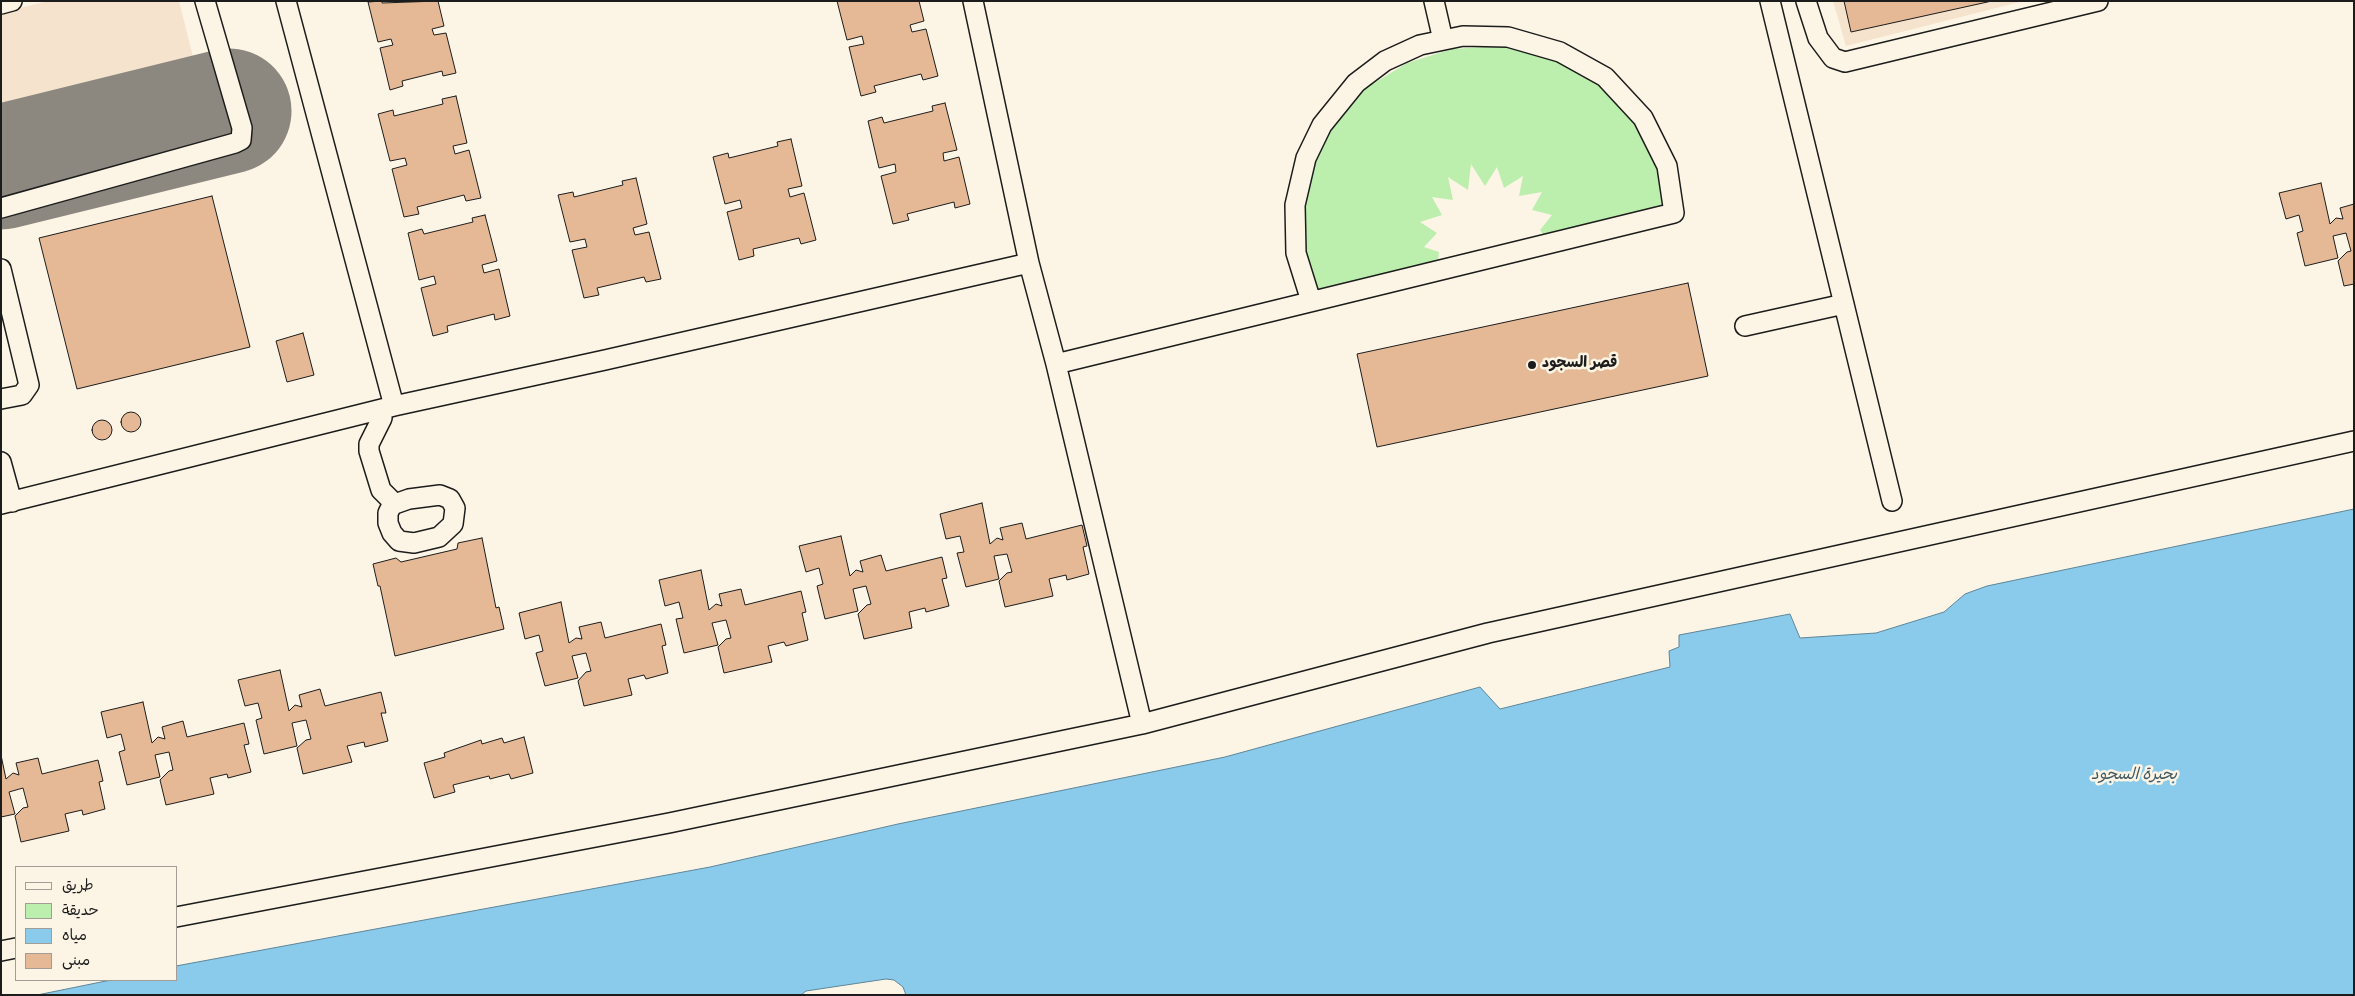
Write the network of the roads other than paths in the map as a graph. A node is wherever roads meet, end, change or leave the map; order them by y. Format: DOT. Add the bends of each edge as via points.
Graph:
graph roads {
  1 [pos="12,1"];
  2 [pos="205,1"];
  3 [pos="286,1"];
  4 [pos="973,1"];
  5 [pos="1434,1"];
  6 [pos="1770,1"];
  7 [pos="1806,1"];
  8 [pos="2098,1"];
  9 [pos="1,4"];
  10 [pos="1443,40"];
  11 [pos="1,208"];
  12 [pos="1029,263"];
  13 [pos="1,269"];
  14 [pos="1311,302"];
  15 [pos="1844,304"];
  16 [pos="1745,326"];
  17 [pos="1056,364"];
  18 [pos="1,400"];
  19 [pos="388,408"];
  20 [pos="2354,442"];
  21 [pos="1,462"];
  22 [pos="1892,501"];
  23 [pos="6,503"];
  24 [pos="392,505"];
  25 [pos="1142,724"];
  26 [pos="178,917"];
  27 [pos="15,948"];
  28 [pos="1,951"];
  1 -- 9 [label="street"];
  2 -- 11 [label="street" via="242,128 241,140"];
  3 -- 19 [label="street"];
  4 -- 12 [label="street"];
  5 -- 10 [label="street"];
  6 -- 15 [label="street"];
  7 -- 8 [label="street" via="1818,38 1834,58 1845,62"];
  10 -- 14 [label="street" via="1420,45 1385,61 1356,84 1322,125 1306,158 1295,205 1296,253"];
  10 -- 14 [label="street" via="1463,36 1508,37 1560,52 1606,77 1643,118 1667,166 1674,213"];
  12 -- 17 [label="street"];
  12 -- 19 [label="street"];
  13 -- 18 [label="street" via="29,385 22,395"];
  14 -- 17 [label="street"];
  15 -- 16 [label="street"];
  15 -- 22 [label="street"];
  17 -- 25 [label="street"];
  19 -- 23 [label="street"];
  19 -- 24 [label="street" via="369,444 369,451 380,490"];
  20 -- 25 [label="street" via="1488,633"];
  21 -- 23 [label="street"];
  25 -- 26 [label="street" via="669,823"];
  27 -- 28 [label="street"];
}
